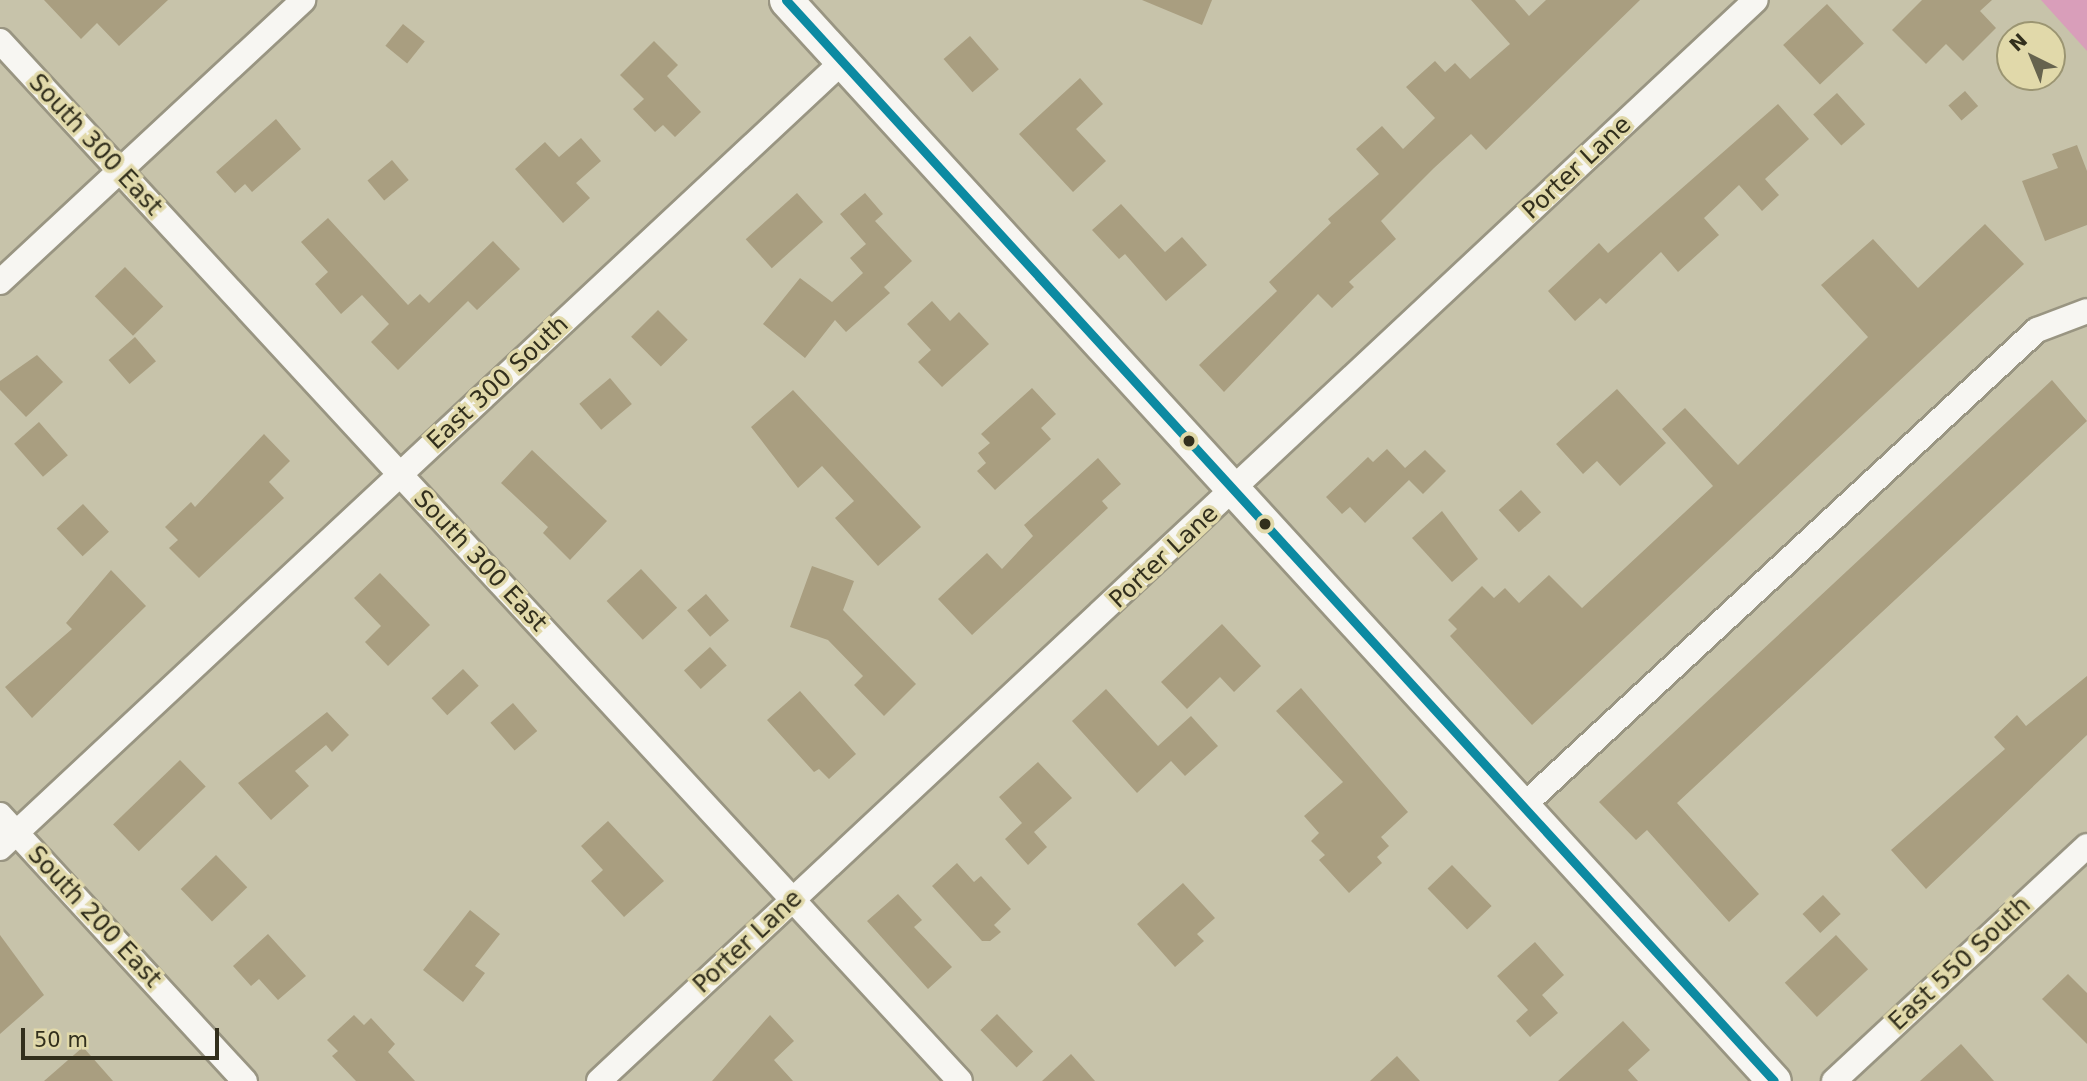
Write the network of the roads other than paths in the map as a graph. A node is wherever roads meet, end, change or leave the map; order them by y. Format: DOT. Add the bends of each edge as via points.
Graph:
graph roads {
  1 [pos="303,0"];
  2 [pos="786,0"];
  3 [pos="1756,0"];
  4 [pos="0,41"];
  5 [pos="843,61"];
  6 [pos="119,171"];
  7 [pos="0,282"];
  8 [pos="2087,311"];
  9 [pos="400,475"];
  10 [pos="1233,493"];
  11 [pos="1522,807"];
  12 [pos="5,832"];
  13 [pos="2087,846"];
  14 [pos="793,901"];
  15 [pos="245,1081"];
  16 [pos="599,1081"];
  17 [pos="960,1081"];
  18 [pos="1774,1081"];
  19 [pos="1834,1081"];
  1 -- 6 [label="street"];
  2 -- 5 [label="street"];
  3 -- 10 [label="street, Porter Lane"];
  4 -- 6 [label="street, South 300 East"];
  5 -- 9 [label="street, East 300 South"];
  5 -- 10 [label="street"];
  6 -- 7 [label="street"];
  6 -- 9 [label="street, South 300 East"];
  8 -- 11 [label="street" via="2037,330"];
  9 -- 12 [label="street, East 300 South"];
  9 -- 14 [label="street, South 300 East"];
  10 -- 11 [label="street"];
  10 -- 14 [label="street, Porter Lane"];
  11 -- 18 [label="street"];
  12 -- 15 [label="street, South 200 East"];
  13 -- 19 [label="street, East 550 South"];
  14 -- 16 [label="street, Porter Lane"];
  14 -- 17 [label="street, South 300 East"];
}
